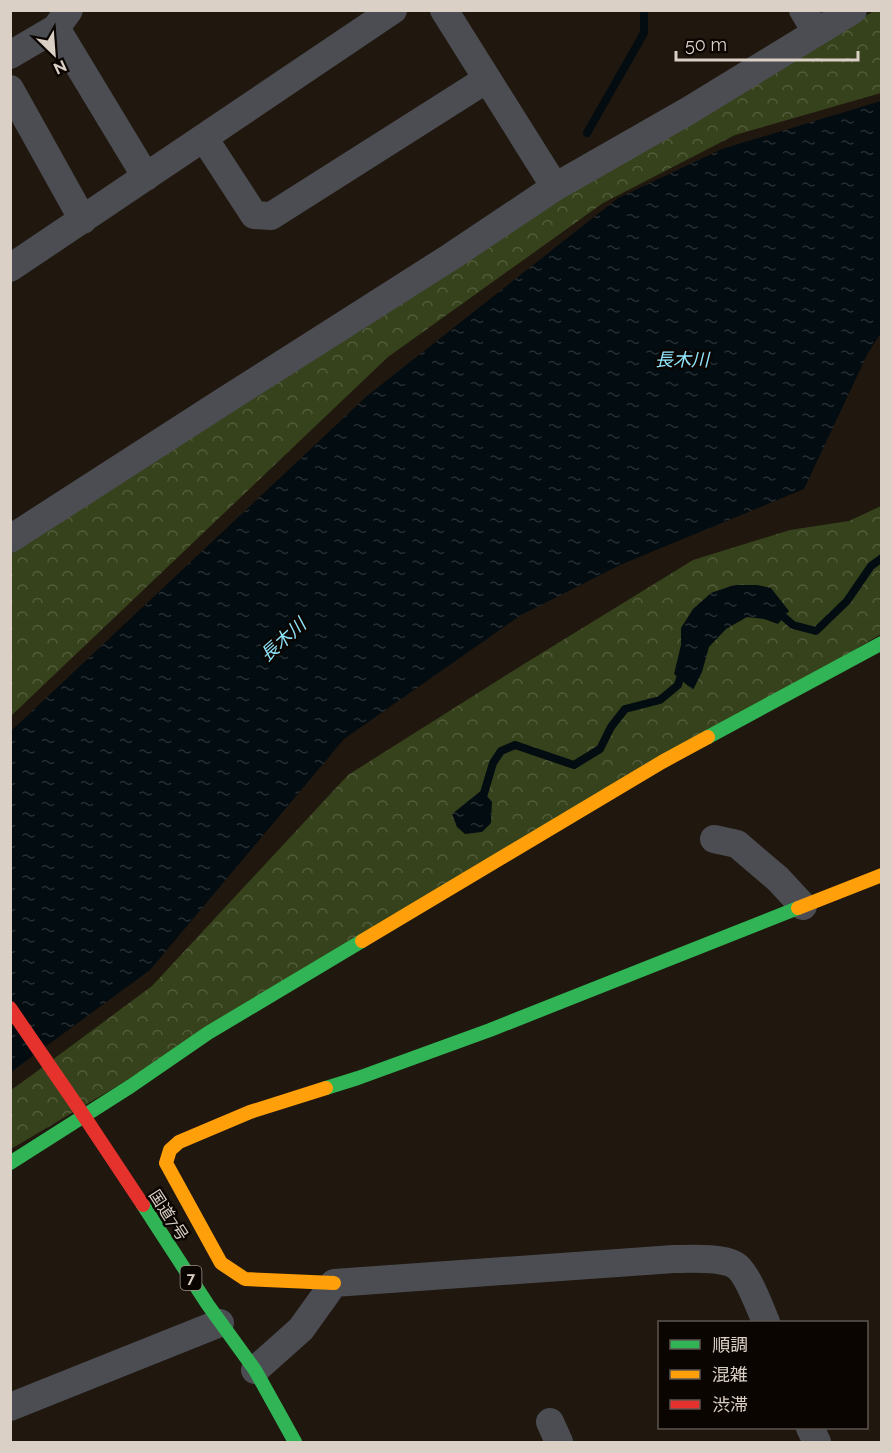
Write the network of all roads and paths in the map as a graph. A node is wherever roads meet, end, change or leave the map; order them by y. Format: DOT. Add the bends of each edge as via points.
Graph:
graph roads {
  1 [pos="393,10"];
  2 [pos="444,10"];
  3 [pos="853,10"];
  4 [pos="63,19"];
  5 [pos="810,21"];
  6 [pos="10,55"];
  7 [pos="487,79"];
  8 [pos="10,88"];
  9 [pos="19,126"];
  10 [pos="204,138"];
  11 [pos="146,177"];
  12 [pos="555,188"];
  13 [pos="83,220"];
  14 [pos="10,268"];
  15 [pos="10,539"];
  16 [pos="882,643"];
  17 [pos="714,839"];
  18 [pos="882,875"];
  19 [pos="803,906"];
  20 [pos="10,1008"];
  21 [pos="84,1116"];
  22 [pos="10,1163"];
  23 [pos="334,1283"];
  24 [pos="765,1321"];
  25 [pos="220,1323"];
  26 [pos="255,1370"];
  27 [pos="10,1407"];
  28 [pos="810,1429"];
  29 [pos="295,1443"];
  30 [pos="817,1443"];
  1 -- 10 [label="street"];
  2 -- 7 [label="street"];
  3 -- 5 [label="street"];
  4 -- 6 [label="street"];
  4 -- 11 [label="street"];
  5 -- 12 [label="street" via="688,111"];
  7 -- 10 [label="street" via="271,216 254,215"];
  7 -- 12 [label="street"];
  8 -- 9 [label="street"];
  9 -- 13 [label="street"];
  10 -- 11 [label="street"];
  11 -- 13 [label="street"];
  12 -- 15 [label="street"];
  13 -- 14 [label="street"];
  16 -- 21 [label="main road" via="662,762 208,1033"];
  17 -- 19 [label="street" via="737,844"];
  18 -- 19 [label="main road"];
  19 -- 23 [label="main road" via="490,1030 250,1112 179,1142 170,1150 166,1163 221,1263 245,1280"];
  20 -- 21 [label="main road, 国道7号 / 7"];
  21 -- 22 [label="main road"];
  21 -- 25 [label="main road, 国道7号 / 7"];
  23 -- 24 [label="street" via="716,1259 735,1265 746,1278"];
  23 -- 26 [label="street" via="301,1329"];
  25 -- 26 [label="main road, 国道7号 / 7"];
  25 -- 27 [label="street"];
  26 -- 29 [label="main road, 国道7号 / 7"];
  28 -- 30 [label="street"];
}
